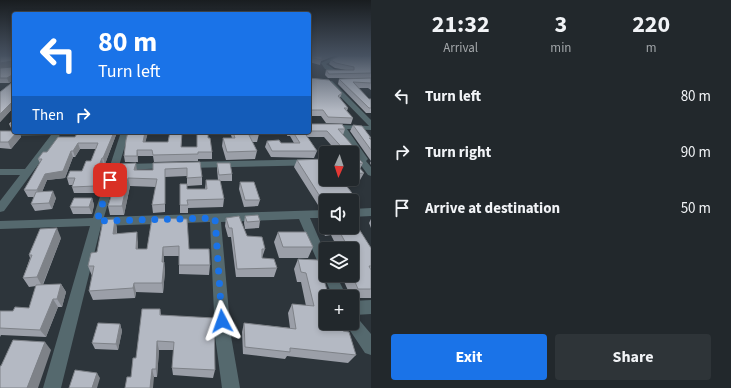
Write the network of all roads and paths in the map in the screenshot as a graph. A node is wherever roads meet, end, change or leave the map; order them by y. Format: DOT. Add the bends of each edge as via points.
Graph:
graph roads {
  1 [pos="311,80"];
  2 [pos="328,80"];
  3 [pos="338,80"];
  4 [pos="371,124"];
  5 [pos="311,125"];
  6 [pos="342,127"];
  7 [pos="371,128"];
  8 [pos="12,133"];
  9 [pos="0,134"];
  10 [pos="56,134"];
  11 [pos="124,134"];
  12 [pos="362,160"];
  13 [pos="319,162"];
  14 [pos="114,167"];
  15 [pos="0,172"];
  16 [pos="27,172"];
  17 [pos="371,173"];
  18 [pos="0,208"];
  19 [pos="371,212"];
  20 [pos="359,213"];
  21 [pos="319,214"];
  22 [pos="303,215"];
  23 [pos="215,218"];
  24 [pos="97,221"];
  25 [pos="0,225"];
  26 [pos="319,253"];
  27 [pos="371,307"];
  28 [pos="359,308"];
  29 [pos="359,330"];
  30 [pos="371,347"];
  31 [pos="52,388"];
  32 [pos="231,388"];
  1 -- 2 [label="street"];
  2 -- 3 [label="street"];
  2 -- 4 [label="street"];
  5 -- 6 [label="street"];
  6 -- 7 [label="street"];
  6 -- 12 [label="street"];
  8 -- 9 [label="street"];
  10 -- 16 [label="street"];
  11 -- 14 [label="street"];
  12 -- 17 [label="street"];
  13 -- 14 [label="street"];
  14 -- 24 [label="street"];
  15 -- 16 [label="street"];
  16 -- 18 [label="street"];
  19 -- 20 [label="street"];
  21 -- 22 [label="street"];
  22 -- 23 [label="street"];
  22 -- 26 [label="street"];
  23 -- 24 [label="street"];
  23 -- 32 [label="street" via="223,336"];
  24 -- 25 [label="street"];
  24 -- 31 [label="street"];
  27 -- 28 [label="street"];
  29 -- 30 [label="street"];
}
